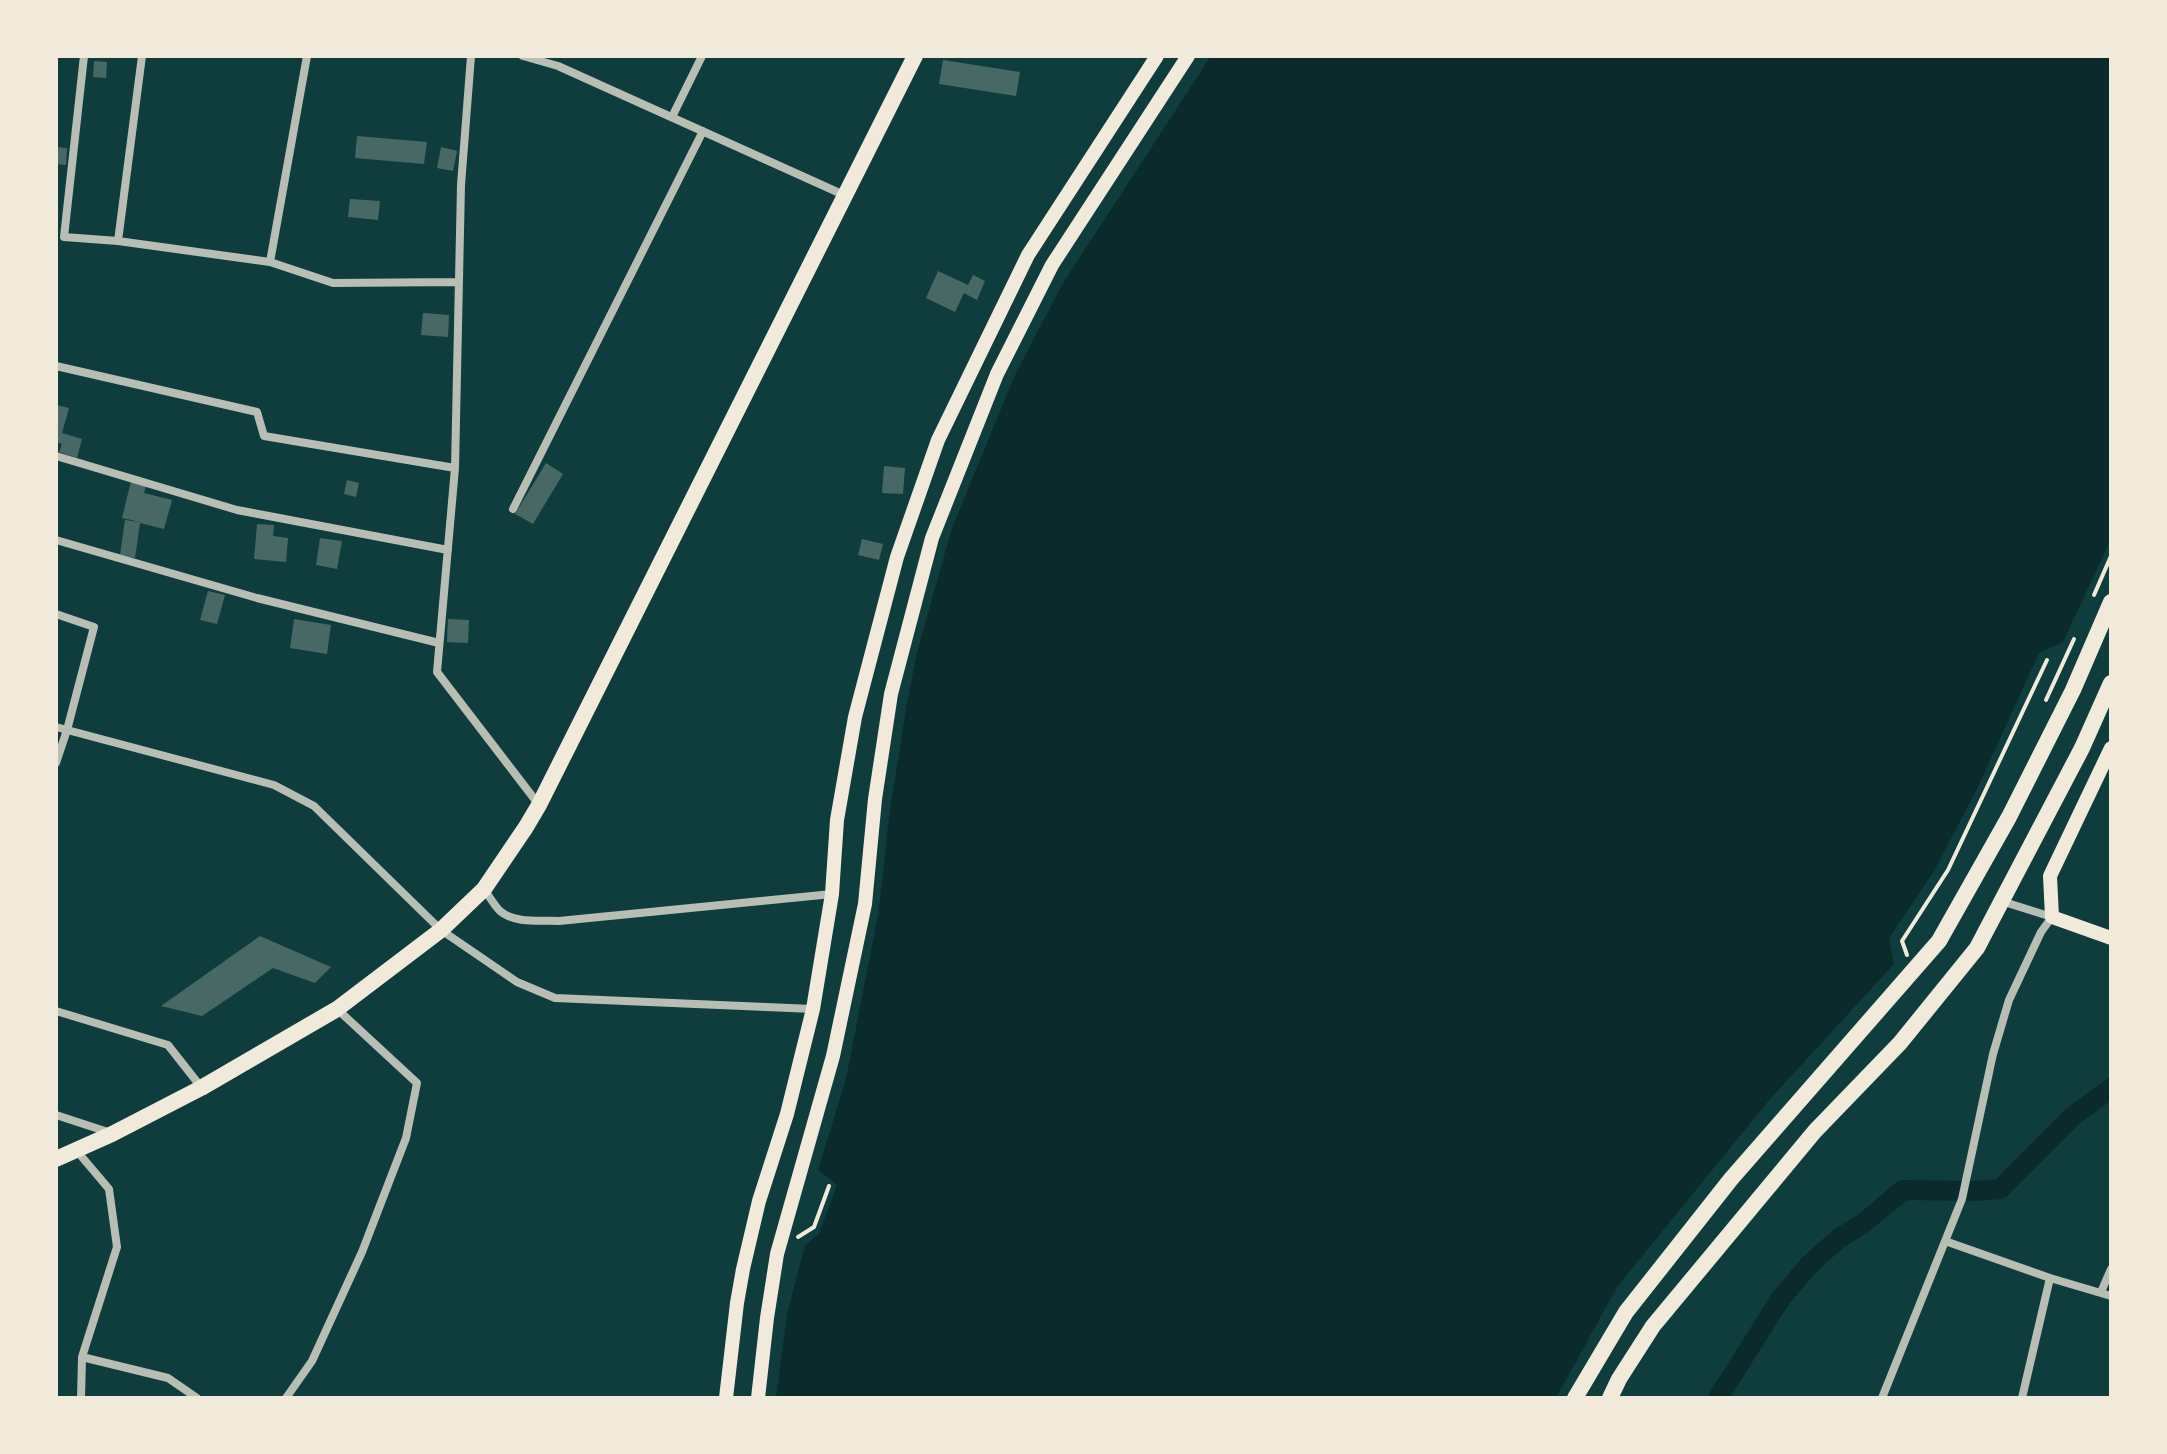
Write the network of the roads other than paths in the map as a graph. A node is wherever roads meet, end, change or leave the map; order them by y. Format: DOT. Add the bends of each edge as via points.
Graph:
graph roads {
  1 [pos="84,56"];
  2 [pos="142,56"];
  3 [pos="307,56"];
  4 [pos="471,56"];
  5 [pos="523,56"];
  6 [pos="702,56"];
  7 [pos="915,56"];
  8 [pos="1157,56"];
  9 [pos="1188,56"];
  10 [pos="672,117"];
  11 [pos="703,131"];
  12 [pos="844,195"];
  13 [pos="60,236"];
  14 [pos="118,241"];
  15 [pos="270,262"];
  16 [pos="459,282"];
  17 [pos="56,366"];
  18 [pos="56,456"];
  19 [pos="455,468"];
  20 [pos="513,509"];
  21 [pos="56,540"];
  22 [pos="448,550"];
  23 [pos="2111,602"];
  24 [pos="56,614"];
  25 [pos="439,643"];
  26 [pos="2111,683"];
  27 [pos="56,727"];
  28 [pos="67,730"];
  29 [pos="2111,748"];
  30 [pos="56,763"];
  31 [pos="539,805"];
  32 [pos="484,889"];
  33 [pos="832,894"];
  34 [pos="2001,901"];
  35 [pos="2052,917"];
  36 [pos="441,930"];
  37 [pos="2111,938"];
  38 [pos="337,1009"];
  39 [pos="813,1009"];
  40 [pos="56,1011"];
  41 [pos="201,1088"];
  42 [pos="56,1115"];
  43 [pos="112,1134"];
  44 [pos="76,1149"];
  45 [pos="56,1159"];
  46 [pos="1945,1241"];
  47 [pos="2111,1269"];
  48 [pos="2050,1278"];
  49 [pos="2101,1292"];
  50 [pos="2111,1296"];
  51 [pos="82,1357"];
  52 [pos="81,1398"];
  53 [pos="197,1398"];
  54 [pos="286,1398"];
  55 [pos="726,1398"];
  56 [pos="758,1398"];
  57 [pos="1575,1398"];
  58 [pos="1610,1398"];
  59 [pos="1882,1398"];
  60 [pos="2022,1398"];
  1 -- 13 [label="street"];
  2 -- 14 [label="street"];
  3 -- 15 [label="street"];
  4 -- 16 [label="street"];
  5 -- 10 [label="street" via="558,66"];
  6 -- 10 [label="street"];
  7 -- 12 [label="main road"];
  8 -- 33 [label="main road" via="1028,255 938,440 897,557 855,717 837,820"];
  9 -- 56 [label="main road" via="1052,265 997,374 932,538 891,694 865,904 833,1056 777,1254"];
  10 -- 11 [label="street"];
  11 -- 12 [label="street"];
  11 -- 20 [label="street"];
  12 -- 31 [label="main road"];
  13 -- 14 [label="street"];
  14 -- 15 [label="street"];
  15 -- 16 [label="street" via="333,283"];
  16 -- 19 [label="street"];
  17 -- 19 [label="street" via="257,412 264,436"];
  18 -- 22 [label="street" via="237,510"];
  19 -- 22 [label="street"];
  21 -- 25 [label="street"];
  22 -- 25 [label="street"];
  23 -- 57 [label="main road" via="2009,817 1939,941 1721,1191 1626,1312"];
  24 -- 28 [label="street" via="94,627"];
  25 -- 31 [label="street" via="437,672"];
  26 -- 34 [label="main road"];
  27 -- 28 [label="street"];
  28 -- 30 [label="street"];
  28 -- 36 [label="street" via="274,785 314,806"];
  29 -- 35 [label="main road" via="2050,876"];
  31 -- 32 [label="main road"];
  32 -- 33 [label="street" via="501,912 525,920 559,921"];
  32 -- 36 [label="main road"];
  33 -- 39 [label="main road"];
  34 -- 35 [label="street"];
  34 -- 58 [label="main road" via="1977,948 1900,1043 1815,1131 1653,1326"];
  35 -- 37 [label="main road"];
  35 -- 46 [label="street" via="2009,1000 1962,1199"];
  36 -- 38 [label="main road"];
  36 -- 39 [label="street" via="517,982 555,998"];
  38 -- 41 [label="main road"];
  38 -- 54 [label="street" via="417,1083 406,1138 362,1252 312,1361"];
  39 -- 55 [label="main road" via="743,1269"];
  40 -- 41 [label="street" via="168,1045"];
  41 -- 43 [label="main road"];
  42 -- 43 [label="street"];
  43 -- 44 [label="main road"];
  44 -- 45 [label="main road"];
  44 -- 51 [label="street" via="109,1189 117,1247"];
  46 -- 48 [label="street"];
  46 -- 59 [label="street"];
  47 -- 49 [label="street"];
  48 -- 49 [label="street"];
  48 -- 60 [label="street"];
  49 -- 50 [label="street"];
  51 -- 52 [label="street"];
  51 -- 53 [label="street" via="168,1378"];
}
